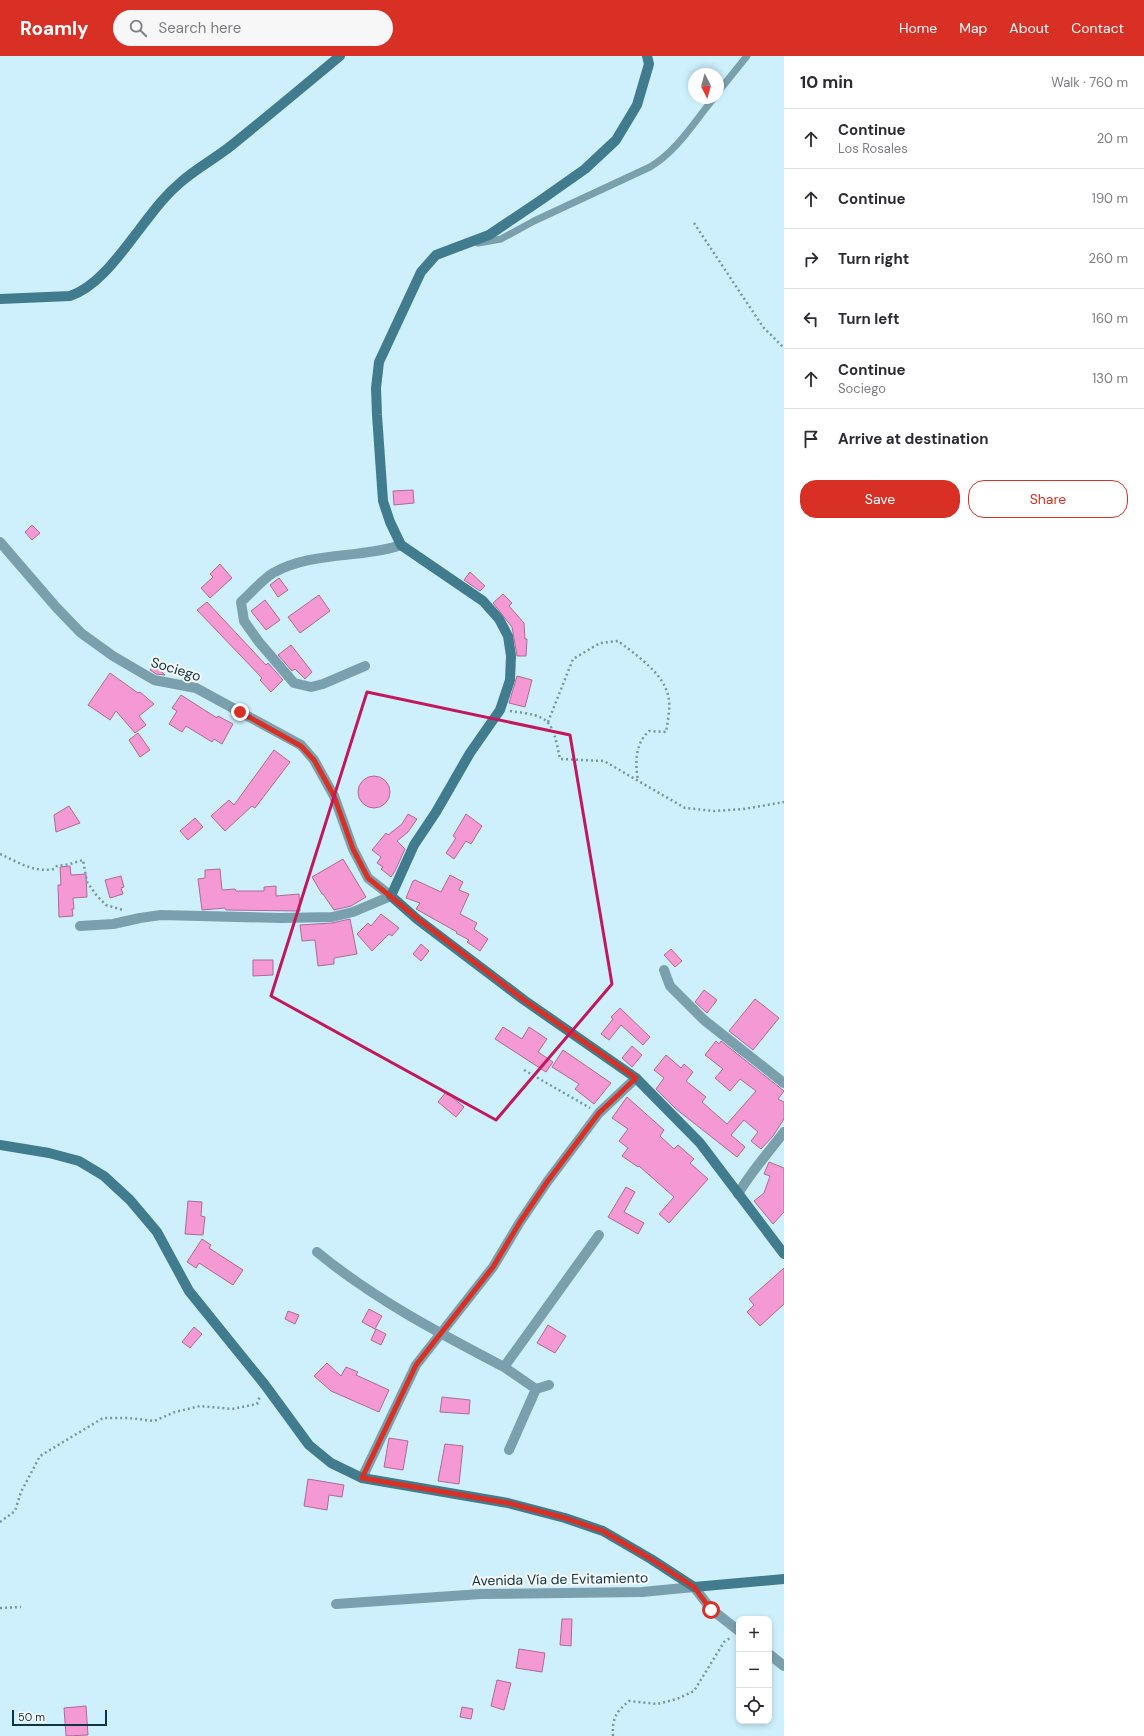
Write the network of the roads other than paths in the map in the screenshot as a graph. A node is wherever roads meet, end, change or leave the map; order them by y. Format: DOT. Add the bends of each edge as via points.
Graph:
graph roads {
  1 [pos="340,56"];
  2 [pos="647,56"];
  3 [pos="747,56"];
  4 [pos="724,85"];
  5 [pos="709,104"];
  6 [pos="456,246"];
  7 [pos="0,299"];
  8 [pos="0,542"];
  9 [pos="401,545"];
  10 [pos="365,666"];
  11 [pos="391,896"];
  12 [pos="80,926"];
  13 [pos="664,970"];
  14 [pos="636,1078"];
  15 [pos="784,1083"];
  16 [pos="784,1132"];
  17 [pos="0,1146"];
  18 [pos="738,1194"];
  19 [pos="599,1235"];
  20 [pos="317,1252"];
  21 [pos="784,1254"];
  22 [pos="440,1333"];
  23 [pos="504,1367"];
  24 [pos="549,1385"];
  25 [pos="536,1389"];
  26 [pos="509,1450"];
  27 [pos="362,1478"];
  28 [pos="784,1579"];
  29 [pos="694,1587"];
  30 [pos="336,1604"];
  31 [pos="736,1633"];
  32 [pos="772,1656"];
  33 [pos="784,1666"];
  1 -- 7 [label="main road" via="219,156 181,182 166,196 119,255 81,293 70,296"];
  2 -- 6 [label="main road" via="649,64 637,104 616,140 585,169 541,200 488,235"];
  3 -- 4 [label="lane"];
  5 -- 6 [label="lane" via="664,159 650,167 501,239"];
  6 -- 9 [label="main road" via="436,255 421,272 379,362 376,388 383,501"];
  8 -- 11 [label="street, Sociego" via="81,633 114,656 154,680 196,688 301,746 314,760 334,796 353,849 368,878"];
  9 -- 10 [label="street" via="386,550 298,564 273,574 241,602 244,621 294,683 312,687"];
  9 -- 11 [label="main road" via="483,601 499,619 508,636 510,680 500,710 470,753 414,845"];
  11 -- 12 [label="street" via="353,912 332,917 161,915 113,924"];
  11 -- 14 [label="main road" via="524,1000"];
  13 -- 15 [label="street" via="670,986 704,1020"];
  14 -- 18 [label="main road" via="700,1142"];
  14 -- 22 [label="street" via="599,1113 547,1182 493,1267"];
  16 -- 18 [label="street" via="750,1174"];
  17 -- 27 [label="main road" via="49,1153 79,1161 104,1176 130,1200 157,1232 189,1291 265,1384 309,1445 331,1464"];
  18 -- 21 [label="main road"];
  19 -- 23 [label="street"];
  20 -- 22 [label="street" via="375,1294"];
  22 -- 23 [label="street"];
  22 -- 27 [label="street" via="416,1365"];
  23 -- 25 [label="street"];
  24 -- 25 [label="street"];
  25 -- 26 [label="street"];
  27 -- 29 [label="main road" via="508,1503 565,1518 603,1531"];
  28 -- 29 [label="main road, Avenida Vía de Evitamiento"];
  29 -- 30 [label="street, Avenida Vía de Evitamiento" via="642,1592 481,1594"];
  29 -- 31 [label="street" via="711,1610"];
  32 -- 33 [label="street"];
}
